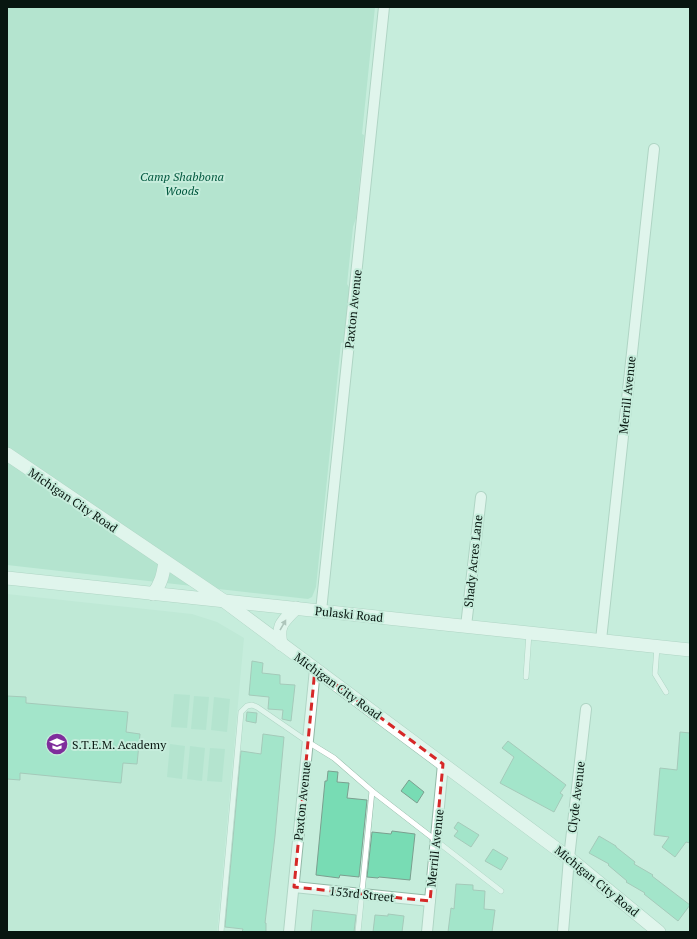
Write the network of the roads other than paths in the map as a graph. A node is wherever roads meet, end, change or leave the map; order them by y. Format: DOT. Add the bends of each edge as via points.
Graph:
graph roads {
  1 [pos="384,7"];
  2 [pos="654,149"];
  3 [pos="7,454"];
  4 [pos="480,497"];
  5 [pos="165,562"];
  6 [pos="7,578"];
  7 [pos="153,594"];
  8 [pos="224,601"];
  9 [pos="296,608"];
  10 [pos="321,611"];
  11 [pos="466,626"];
  12 [pos="529,632"];
  13 [pos="601,640"];
  14 [pos="281,644"];
  15 [pos="657,646"];
  16 [pos="690,650"];
  17 [pos="315,669"];
  18 [pos="526,677"];
  19 [pos="666,692"];
  20 [pos="586,709"];
  21 [pos="308,742"];
  22 [pos="444,764"];
  23 [pos="372,791"];
  24 [pos="436,842"];
  25 [pos="569,858"];
  26 [pos="294,887"];
  27 [pos="501,891"];
  28 [pos="362,894"];
  29 [pos="430,902"];
  30 [pos="221,932"];
  31 [pos="289,932"];
  32 [pos="358,932"];
  33 [pos="427,932"];
  34 [pos="563,932"];
  35 [pos="659,932"];
  1 -- 10 [label="street, Paxton Avenue"];
  2 -- 13 [label="street, Merrill Avenue"];
  3 -- 5 [label="street, Michigan City Road"];
  4 -- 11 [label="street, Shady Acres Lane"];
  5 -- 7 [label="street" via="160,585"];
  5 -- 8 [label="street, Michigan City Road"];
  6 -- 7 [label="street, Pulaski Road"];
  7 -- 8 [label="street, Pulaski Road"];
  8 -- 9 [label="street, Pulaski Road"];
  8 -- 14 [label="street, Michigan City Road"];
  9 -- 10 [label="street, Pulaski Road"];
  14 -- 9 [label="street, one-way" via="280,627"];
  10 -- 11 [label="street, Pulaski Road"];
  11 -- 12 [label="street, Pulaski Road"];
  12 -- 13 [label="street, Pulaski Road"];
  12 -- 18 [label="lane"];
  13 -- 15 [label="street, Pulaski Road"];
  14 -- 17 [label="street, Michigan City Road"];
  15 -- 16 [label="street, Pulaski Road"];
  15 -- 19 [label="lane" via="655,674"];
  17 -- 21 [label="street, Paxton Avenue"];
  17 -- 22 [label="street, Michigan City Road"];
  20 -- 25 [label="street, Clyde Avenue"];
  21 -- 23 [label="lane" via="334,758"];
  21 -- 26 [label="street, Paxton Avenue"];
  21 -- 30 [label="lane" via="257,707 247,706 242,712"];
  22 -- 24 [label="street, Merrill Avenue"];
  22 -- 25 [label="street, Michigan City Road"];
  23 -- 24 [label="lane"];
  23 -- 28 [label="lane"];
  24 -- 27 [label="lane"];
  24 -- 29 [label="street, Merrill Avenue"];
  25 -- 34 [label="street, Clyde Avenue"];
  25 -- 35 [label="street, Michigan City Road"];
  26 -- 28 [label="street, 153rd Street"];
  26 -- 31 [label="street, Paxton Avenue"];
  28 -- 29 [label="street, 153rd Street"];
  28 -- 32 [label="lane"];
  29 -- 33 [label="street, Merrill Avenue"];
}
